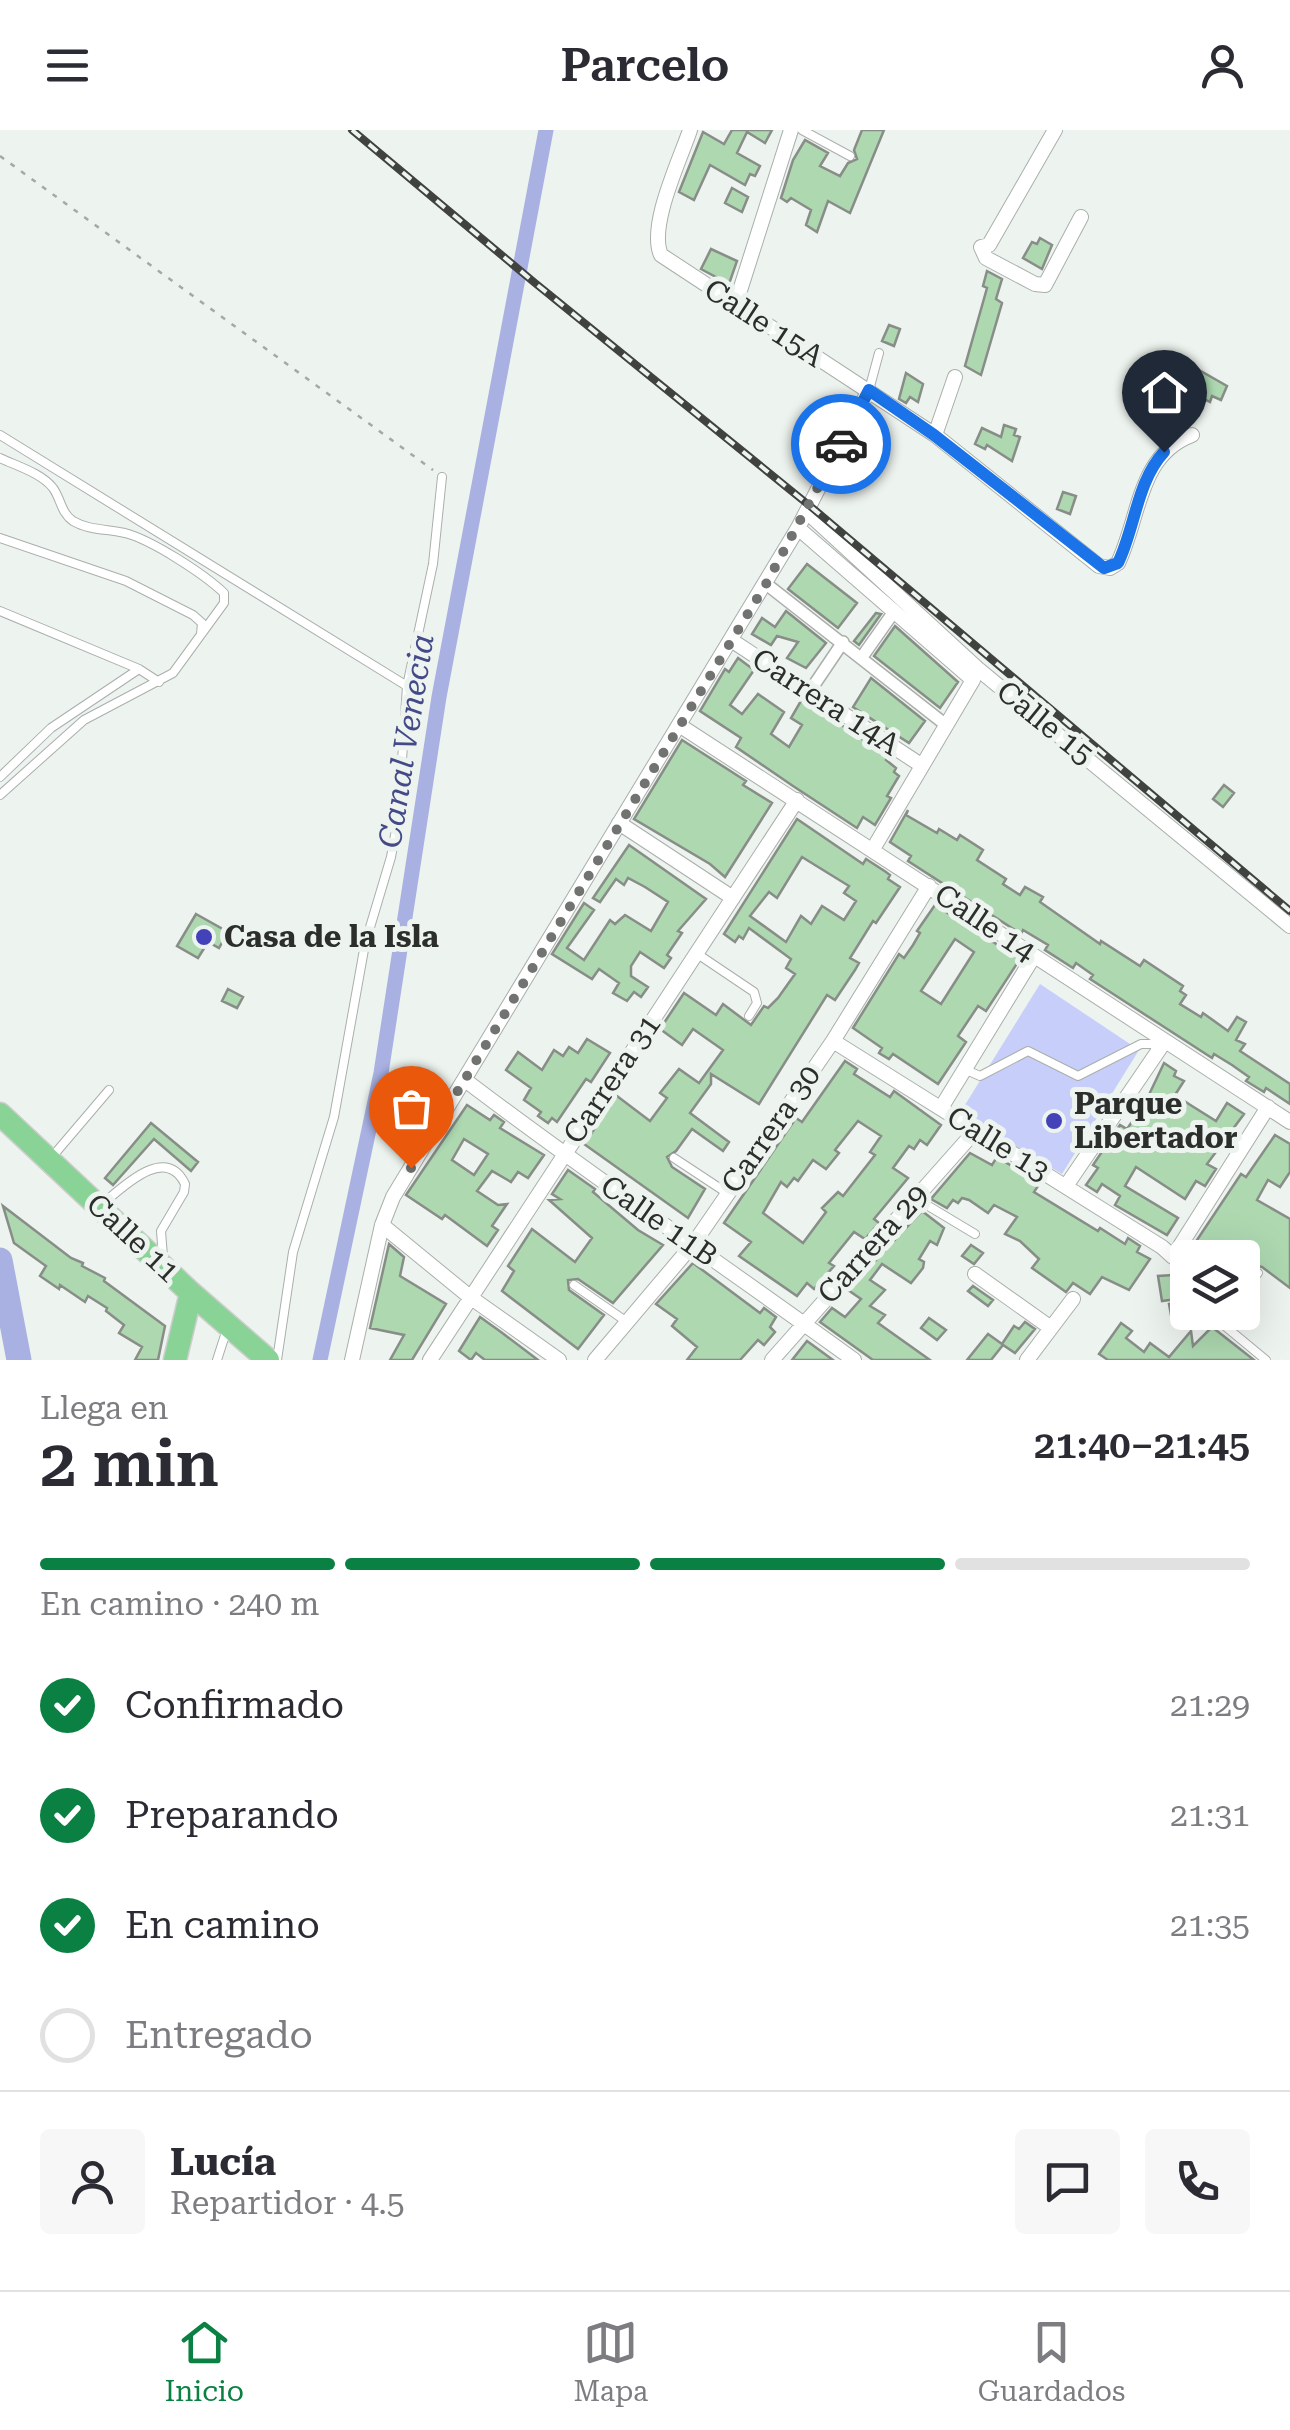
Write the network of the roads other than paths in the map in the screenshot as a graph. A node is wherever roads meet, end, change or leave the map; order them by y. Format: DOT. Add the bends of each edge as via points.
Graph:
graph roads {
  1 [pos="690,130"];
  2 [pos="791,130"];
  3 [pos="802,130"];
  4 [pos="1054,130"];
  5 [pos="850,156"];
  6 [pos="1081,217"];
  7 [pos="736,303"];
  8 [pos="879,353"];
  9 [pos="955,378"];
  10 [pos="869,390"];
  11 [pos="934,435"];
  12 [pos="1192,435"];
  13 [pos="0,436"];
  14 [pos="0,458"];
  15 [pos="442,477"];
  16 [pos="806,512"];
  17 [pos="798,528"];
  18 [pos="0,538"];
  19 [pos="766,584"];
  20 [pos="0,611"];
  21 [pos="893,613"];
  22 [pos="199,638"];
  23 [pos="732,640"];
  24 [pos="843,642"];
  25 [pos="862,656"];
  26 [pos="139,669"];
  27 [pos="159,682"];
  28 [pos="407,686"];
  29 [pos="810,691"];
  30 [pos="679,725"];
  31 [pos="946,725"];
  32 [pos="921,765"];
  33 [pos="0,777"];
  34 [pos="0,795"];
  35 [pos="797,800"];
  36 [pos="619,823"];
  37 [pos="873,849"];
  38 [pos="929,886"];
  39 [pos="733,898"];
  40 [pos="1290,926"];
  41 [pos="696,954"];
  42 [pos="1034,956"];
  43 [pos="749,1016"];
  44 [pos="833,1040"];
  45 [pos="1162,1046"];
  46 [pos="964,1069"];
  47 [pos="465,1080"];
  48 [pos="109,1090"];
  49 [pos="1268,1107"];
  50 [pos="941,1108"];
  51 [pos="0,1114"];
  52 [pos="1290,1122"];
  53 [pos="976,1130"];
  54 [pos="562,1154"];
  55 [pos="674,1158"];
  56 [pos="50,1160"];
  57 [pos="1066,1186"];
  58 [pos="727,1193"];
  59 [pos="915,1198"];
  60 [pos="99,1206"];
  61 [pos="382,1225"];
  62 [pos="975,1234"];
  63 [pos="694,1243"];
  64 [pos="1168,1252"];
  65 [pos="1170,1254"];
  66 [pos="163,1267"];
  67 [pos="975,1274"];
  68 [pos="574,1285"];
  69 [pos="192,1293"];
  70 [pos="470,1297"];
  71 [pos="1073,1300"];
  72 [pos="627,1322"];
  73 [pos="803,1323"];
  74 [pos="228,1325"];
  75 [pos="1051,1328"];
  76 [pos="1230,1330"];
  77 [pos="175,1360"];
  78 [pos="217,1360"];
  79 [pos="268,1360"];
  80 [pos="277,1360"];
  81 [pos="352,1360"];
  82 [pos="430,1360"];
  83 [pos="559,1360"];
  84 [pos="595,1360"];
  85 [pos="772,1360"];
  86 [pos="854,1360"];
  87 [pos="1027,1360"];
  88 [pos="1266,1360"];
  1 -- 7 [label="street, Calle 15A" via="657,236 661,255"];
  2 -- 7 [label="street"];
  3 -- 5 [label="lane"];
  4 -- 6 [label="street" via="982,247 986,258 1045,285"];
  7 -- 10 [label="street, Calle 15A"];
  8 -- 10 [label="lane"];
  9 -- 11 [label="street"];
  10 -- 11 [label="street, Calle 15A"];
  10 -- 16 [label="street"];
  11 -- 12 [label="street, Calle 15A" via="1099,566 1110,568 1123,552 1155,461"];
  13 -- 28 [label="lane"];
  14 -- 22 [label="lane" via="47,481 72,520 129,534 224,593"];
  15 -- 28 [label="lane" via="434,564"];
  16 -- 17 [label="street"];
  16 -- 40 [label="street, Calle 15" via="978,669"];
  17 -- 19 [label="street"];
  17 -- 21 [label="street, Calle 15"];
  18 -- 22 [label="lane" via="126,581 193,615 202,623"];
  19 -- 23 [label="street"];
  19 -- 24 [label="street"];
  20 -- 26 [label="lane"];
  21 -- 25 [label="street"];
  21 -- 31 [label="street, Calle 15" via="973,680"];
  22 -- 27 [label="lane"];
  23 -- 29 [label="street, Carrera 14A"];
  23 -- 30 [label="street"];
  24 -- 25 [label="street"];
  24 -- 29 [label="street"];
  25 -- 31 [label="street"];
  26 -- 27 [label="lane"];
  26 -- 33 [label="lane" via="51,728"];
  27 -- 34 [label="lane" via="84,720"];
  28 -- 80 [label="lane" via="391,857 365,944 334,1117 300,1223"];
  29 -- 32 [label="street, Carrera 14A"];
  30 -- 35 [label="street, Calle 14"];
  30 -- 36 [label="street"];
  31 -- 32 [label="street"];
  32 -- 37 [label="street"];
  35 -- 37 [label="street, Calle 14"];
  35 -- 39 [label="street, Carrera 31"];
  36 -- 39 [label="street"];
  36 -- 47 [label="street"];
  37 -- 38 [label="street, Calle 14"];
  38 -- 42 [label="street, Calle 14"];
  38 -- 44 [label="street, Carrera 30"];
  39 -- 41 [label="street, Carrera 31"];
  41 -- 43 [label="lane" via="757,996"];
  41 -- 54 [label="street, Carrera 31"];
  42 -- 45 [label="street, Calle 14"];
  42 -- 46 [label="street"];
  44 -- 50 [label="street, Calle 13"];
  44 -- 58 [label="street, Carrera 30"];
  45 -- 46 [label="lane" via="1141,1044 1078,1076 1028,1051 980,1076"];
  45 -- 49 [label="street, Calle 14"];
  45 -- 57 [label="street"];
  46 -- 50 [label="street"];
  47 -- 54 [label="street, Calle 11B"];
  47 -- 61 [label="street"];
  48 -- 56 [label="lane"];
  49 -- 52 [label="street, Calle 14"];
  49 -- 64 [label="street"];
  50 -- 53 [label="street, Calle 13"];
  51 -- 56 [label="main road, Calle 11"];
  53 -- 57 [label="street, Calle 13"];
  53 -- 59 [label="street, Carrera 29"];
  54 -- 63 [label="street, Calle 11B"];
  54 -- 70 [label="street, Carrera 31"];
  55 -- 58 [label="lane"];
  56 -- 60 [label="main road, Calle 11"];
  57 -- 64 [label="street, Calle 13"];
  58 -- 63 [label="street, Carrera 30"];
  59 -- 62 [label="lane"];
  59 -- 73 [label="street, Carrera 29"];
  60 -- 66 [label="main road, Calle 11"];
  60 -- 66 [label="lane" via="148,1168 176,1171 184,1192 160,1231"];
  61 -- 70 [label="street"];
  61 -- 81 [label="street"];
  63 -- 72 [label="street, Carrera 30"];
  63 -- 73 [label="street, Calle 11B"];
  64 -- 65 [label="lane"];
  66 -- 69 [label="main road, Calle 11"];
  67 -- 75 [label="street"];
  68 -- 72 [label="lane"];
  69 -- 74 [label="main road, Calle 11"];
  69 -- 77 [label="main road"];
  70 -- 82 [label="street, Carrera 31"];
  70 -- 83 [label="street"];
  71 -- 75 [label="street"];
  72 -- 84 [label="street, Carrera 30"];
  73 -- 85 [label="street, Carrera 29"];
  73 -- 86 [label="street, Calle 11B"];
  74 -- 78 [label="lane"];
  74 -- 79 [label="main road, Calle 11"];
  75 -- 87 [label="street"];
  76 -- 88 [label="lane"];
}
